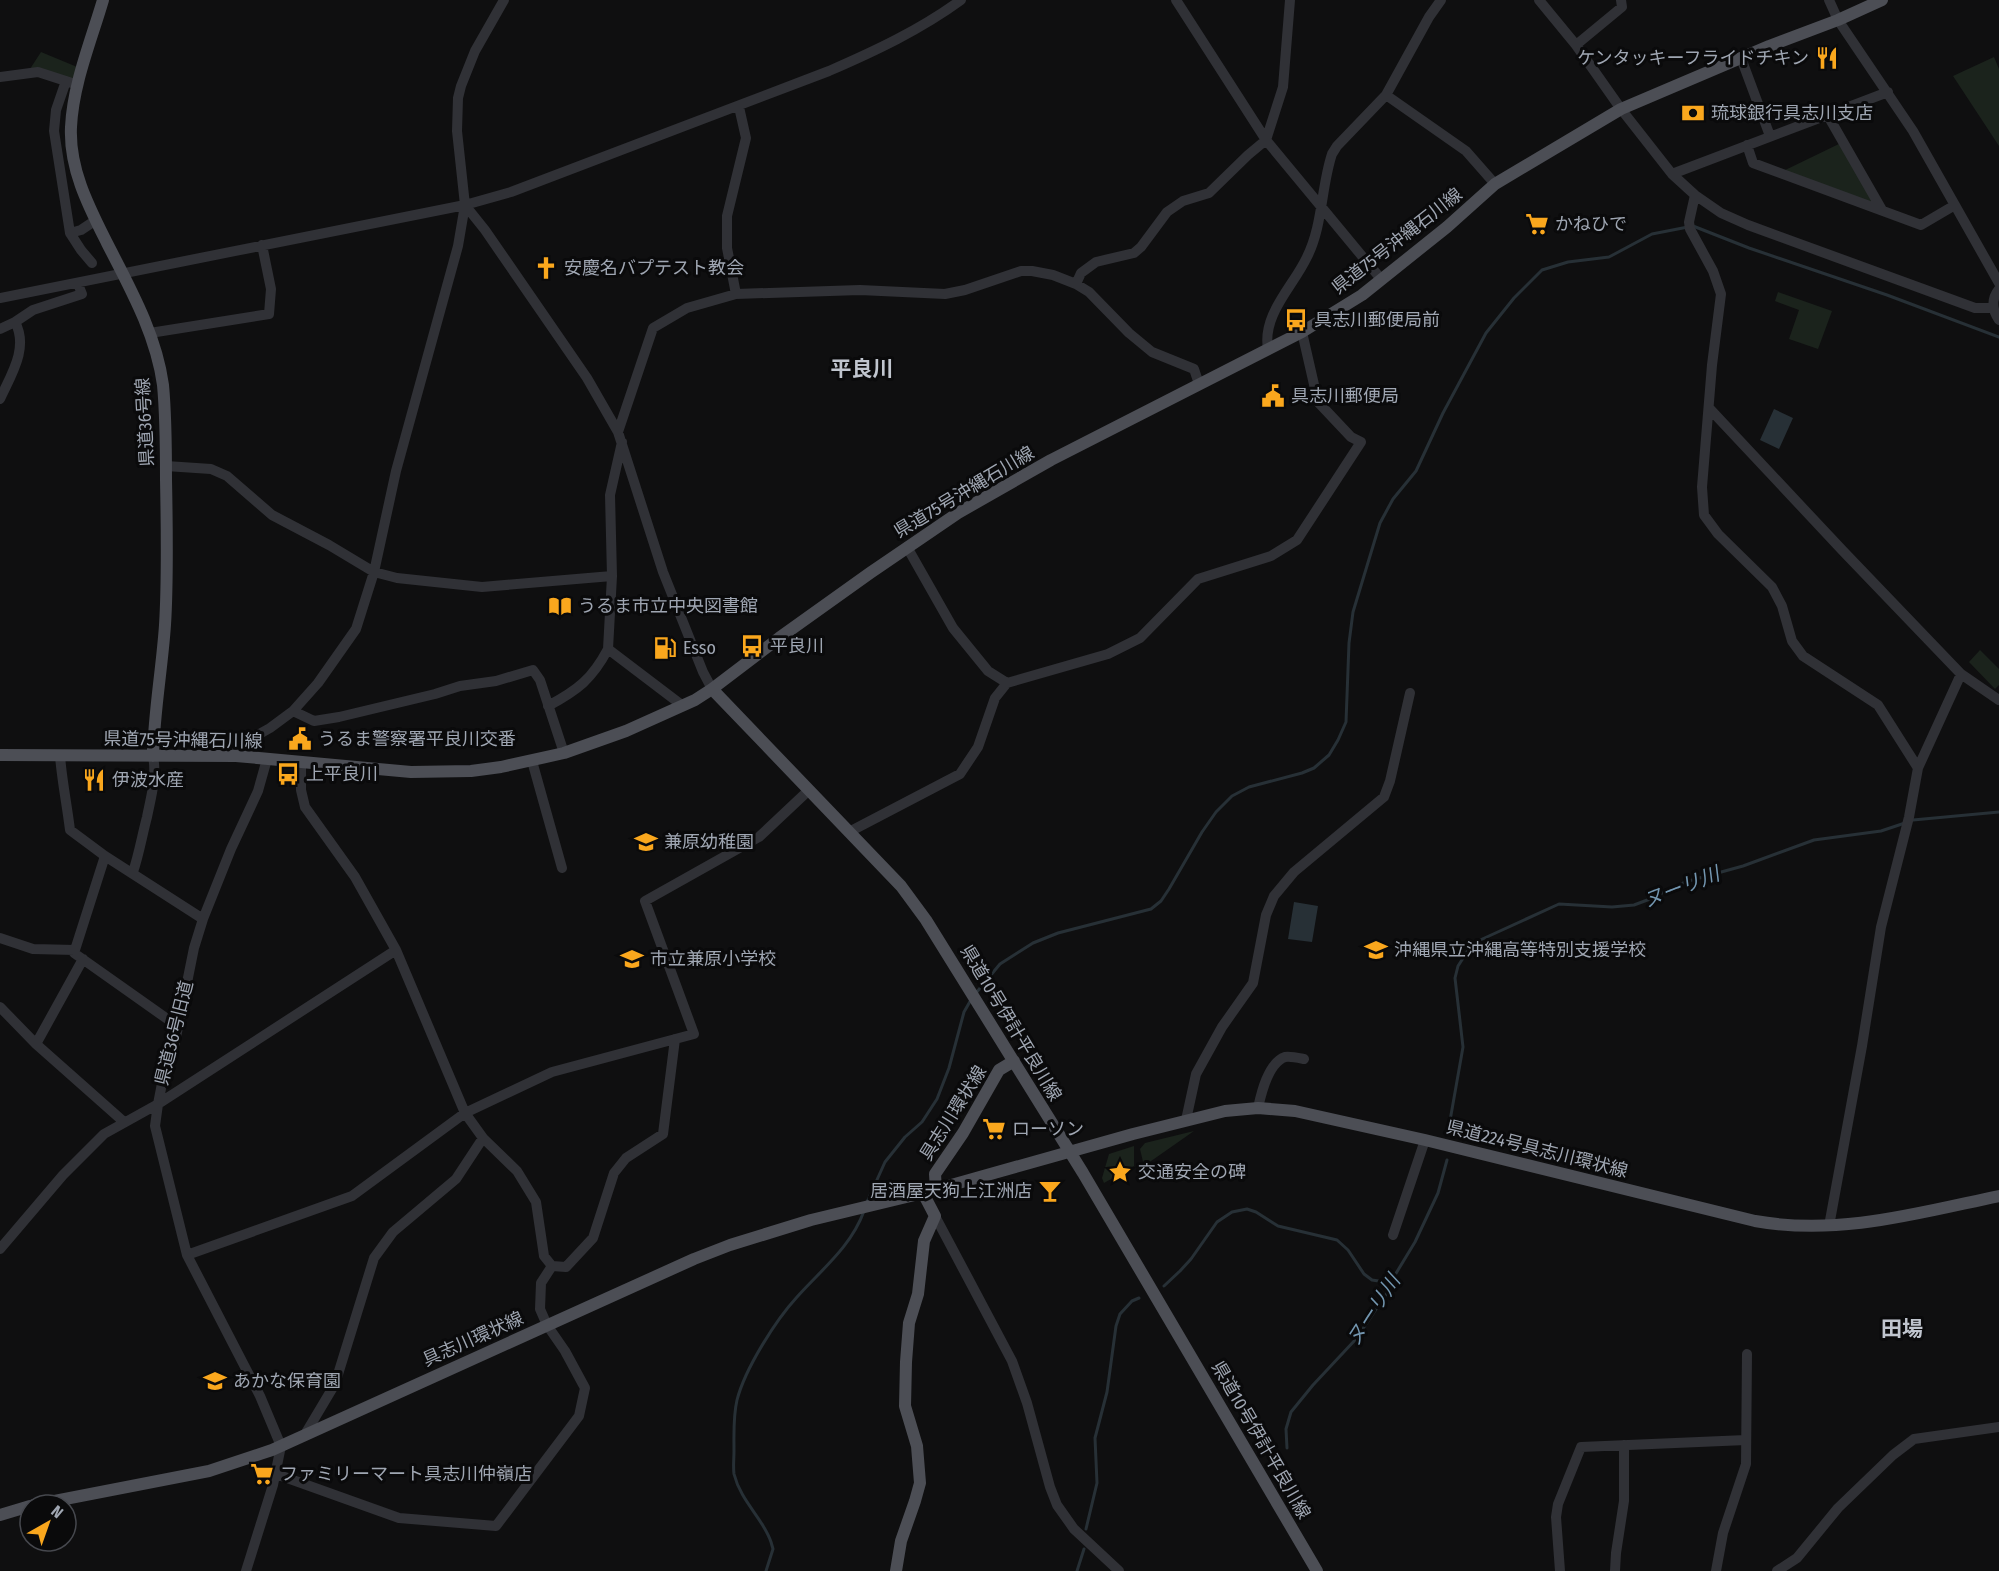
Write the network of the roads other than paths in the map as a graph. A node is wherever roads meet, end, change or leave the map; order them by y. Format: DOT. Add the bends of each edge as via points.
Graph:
graph roads {
  1 [pos="103,0"];
  2 [pos="504,0"];
  3 [pos="961,0"];
  4 [pos="1176,0"];
  5 [pos="1290,0"];
  6 [pos="1441,0"];
  7 [pos="1539,0"];
  8 [pos="1622,0"];
  9 [pos="1829,0"];
  10 [pos="1882,0"];
  11 [pos="1838,20"];
  12 [pos="1576,45"];
  13 [pos="1741,58"];
  14 [pos="0,77"];
  15 [pos="72,83"];
  16 [pos="1888,92"];
  17 [pos="1386,95"];
  18 [pos="739,107"];
  19 [pos="1621,109"];
  20 [pos="1827,114"];
  21 [pos="1770,136"];
  22 [pos="1266,140"];
  23 [pos="1747,145"];
  24 [pos="1672,174"];
  25 [pos="1495,184"];
  26 [pos="1695,195"];
  27 [pos="465,205"];
  28 [pos="1955,205"];
  29 [pos="1322,209"];
  30 [pos="1882,210"];
  31 [pos="96,220"];
  32 [pos="70,233"];
  33 [pos="262,245"];
  34 [pos="92,263"];
  35 [pos="122,273"];
  36 [pos="1381,279"];
  37 [pos="1999,283"];
  38 [pos="78,284"];
  39 [pos="1076,284"];
  40 [pos="1999,289"];
  41 [pos="736,294"];
  42 [pos="0,298"];
  43 [pos="1993,308"];
  44 [pos="1999,320"];
  45 [pos="15,322"];
  46 [pos="0,329"];
  47 [pos="1302,332"];
  48 [pos="150,333"];
  49 [pos="1268,349"];
  50 [pos="1199,384"];
  51 [pos="0,399"];
  52 [pos="1709,408"];
  53 [pos="620,437"];
  54 [pos="166,466"];
  55 [pos="907,547"];
  56 [pos="374,572"];
  57 [pos="612,576"];
  58 [pos="608,649"];
  59 [pos="1961,674"];
  60 [pos="1007,684"];
  61 [pos="712,689"];
  62 [pos="1410,693"];
  63 [pos="1999,700"];
  64 [pos="548,706"];
  65 [pos="683,706"];
  66 [pos="293,711"];
  67 [pos="564,753"];
  68 [pos="0,755"];
  69 [pos="60,756"];
  70 [pos="153,756"];
  71 [pos="236,756"];
  72 [pos="267,759"];
  73 [pos="532,761"];
  74 [pos="301,762"];
  75 [pos="1918,768"];
  76 [pos="809,790"];
  77 [pos="849,832"];
  78 [pos="105,856"];
  79 [pos="562,868"];
  80 [pos="133,872"];
  81 [pos="203,919"];
  82 [pos="0,938"];
  83 [pos="75,950"];
  84 [pos="396,950"];
  85 [pos="83,959"];
  86 [pos="0,1007"];
  87 [pos="179,1024"];
  88 [pos="675,1039"];
  89 [pos="36,1044"];
  90 [pos="1304,1059"];
  91 [pos="1014,1061"];
  92 [pos="158,1104"];
  93 [pos="1258,1108"];
  94 [pos="465,1113"];
  95 [pos="1186,1119"];
  96 [pos="124,1122"];
  97 [pos="483,1138"];
  98 [pos="1425,1140"];
  99 [pos="1070,1152"];
  100 [pos="936,1190"];
  101 [pos="923,1193"];
  102 [pos="1999,1196"];
  103 [pos="935,1216"];
  104 [pos="1829,1226"];
  105 [pos="1394,1235"];
  106 [pos="0,1250"];
  107 [pos="188,1255"];
  108 [pos="552,1266"];
  109 [pos="547,1325"];
  110 [pos="1747,1354"];
  111 [pos="1999,1427"];
  112 [pos="304,1436"];
  113 [pos="1746,1440"];
  114 [pos="1624,1445"];
  115 [pos="281,1446"];
  116 [pos="276,1474"];
  117 [pos="78,1497"];
  118 [pos="18,1510"];
  119 [pos="0,1515"];
  120 [pos="246,1571"];
  121 [pos="896,1571"];
  122 [pos="1119,1571"];
  123 [pos="1317,1571"];
  124 [pos="1560,1571"];
  125 [pos="1615,1571"];
  126 [pos="1716,1571"];
  127 [pos="1777,1571"];
  1 -- 15 [label="main road, 県道36号線"];
  2 -- 27 [label="street" via="466,70 458,98 457,130"];
  3 -- 18 [label="street" via="880,48"];
  4 -- 22 [label="street"];
  5 -- 22 [label="street" via="1283,87"];
  6 -- 17 [label="street"];
  7 -- 12 [label="street"];
  8 -- 12 [label="street" via="1622,7"];
  9 -- 11 [label="street"];
  10 -- 11 [label="main road, 県道75号沖縄石川線"];
  11 -- 13 [label="main road, 県道75号沖縄石川線"];
  11 -- 16 [label="street"];
  12 -- 19 [label="street"];
  13 -- 19 [label="main road, 県道75号沖縄石川線"];
  13 -- 21 [label="street"];
  14 -- 15 [label="street" via="38,72"];
  15 -- 31 [label="main road, 県道36号線" via="75,169"];
  15 -- 32 [label="street" via="56,110 54,131"];
  16 -- 20 [label="street"];
  16 -- 28 [label="street"];
  17 -- 25 [label="street" via="1466,151"];
  17 -- 29 [label="street" via="1336,146 1329,162"];
  18 -- 27 [label="street" via="555,177"];
  18 -- 41 [label="street" via="746,138 727,216 727,248"];
  19 -- 24 [label="street"];
  19 -- 25 [label="main road, 県道75号沖縄石川線"];
  20 -- 21 [label="street"];
  20 -- 30 [label="street"];
  21 -- 23 [label="street"];
  22 -- 29 [label="street"];
  22 -- 39 [label="street" via="1209,193 1183,201 1167,212 1134,253 1096,262"];
  23 -- 24 [label="street"];
  23 -- 30 [label="street" via="1753,163"];
  24 -- 26 [label="street"];
  25 -- 36 [label="main road, 県道75号沖縄石川線"];
  26 -- 43 [label="street" via="1748,225 1975,308"];
  26 -- 52 [label="street" via="1690,230 1721,294"];
  27 -- 33 [label="street"];
  27 -- 53 [label="street" via="587,378"];
  27 -- 56 [label="street" via="458,246 396,471"];
  28 -- 30 [label="street" via="1921,225"];
  28 -- 37 [label="street"];
  29 -- 36 [label="street"];
  29 -- 49 [label="street" via="1308,257 1269,321"];
  31 -- 32 [label="street"];
  31 -- 35 [label="main road, 県道36号線"];
  32 -- 34 [label="street"];
  33 -- 35 [label="street"];
  33 -- 48 [label="street" via="271,289 269,314"];
  35 -- 38 [label="street"];
  35 -- 48 [label="main road, 県道36号線"];
  36 -- 47 [label="main road, 県道75号沖縄石川線"];
  38 -- 42 [label="street"];
  38 -- 45 [label="street" via="82,294 33,310"];
  39 -- 41 [label="street" via="1053,275 1022,271 945,294 860,290"];
  39 -- 50 [label="street" via="1152,352 1194,369"];
  40 -- 43 [label="street"];
  41 -- 53 [label="street" via="687,308 653,328"];
  43 -- 44 [label="street"];
  45 -- 46 [label="street"];
  45 -- 51 [label="street" via="20,356"];
  47 -- 49 [label="main road, 県道75号沖縄石川線"];
  47 -- 60 [label="street" via="1318,402 1361,442 1297,540 1271,556 1198,579 1140,638 1108,654"];
  48 -- 54 [label="main road, 県道36号線" via="163,388"];
  49 -- 50 [label="main road, 県道75号沖縄石川線"];
  50 -- 55 [label="main road, 県道75号沖縄石川線" via="1051,460"];
  52 -- 59 [label="street"];
  52 -- 75 [label="street" via="1702,487 1704,515 1772,587 1792,641 1803,656 1878,705"];
  53 -- 57 [label="street" via="610,495"];
  53 -- 61 [label="street" via="663,572"];
  54 -- 56 [label="street" via="212,470 228,476 272,515"];
  54 -- 70 [label="main road, 県道36号線" via="168,572"];
  55 -- 60 [label="street" via="953,628 988,670"];
  55 -- 61 [label="main road, 県道75号沖縄石川線"];
  56 -- 57 [label="street" via="482,587"];
  56 -- 66 [label="street" via="356,629"];
  57 -- 58 [label="street"];
  58 -- 64 [label="street" via="587,681"];
  58 -- 65 [label="street"];
  59 -- 63 [label="street"];
  59 -- 75 [label="street"];
  60 -- 77 [label="street" via="995,698 978,747 960,774"];
  61 -- 65 [label="main road, 県道75号沖縄石川線"];
  61 -- 76 [label="main road, 県道10号伊計平良川線"];
  62 -- 95 [label="street" via="1384,797 1294,872 1274,896 1266,915 1253,984 1222,1027 1196,1074"];
  64 -- 66 [label="street" via="533,670 339,717 314,721"];
  64 -- 67 [label="street"];
  65 -- 67 [label="main road, 県道75号沖縄石川線"];
  66 -- 71 [label="street" via="238,746"];
  67 -- 73 [label="main road, 県道75号沖縄石川線"];
  68 -- 69 [label="main road, 県道75号沖縄石川線"];
  69 -- 70 [label="main road, 県道75号沖縄石川線"];
  69 -- 78 [label="street" via="70,830"];
  70 -- 71 [label="main road, 県道75号沖縄石川線"];
  70 -- 80 [label="street" via="152,792"];
  71 -- 72 [label="main road, 県道75号沖縄石川線"];
  72 -- 74 [label="main road, 県道75号沖縄石川線"];
  72 -- 81 [label="street, 県道36号旧道" via="258,791"];
  73 -- 74 [label="main road, 県道75号沖縄石川線" via="471,771 411,772"];
  73 -- 79 [label="street"];
  74 -- 84 [label="street" via="305,807 354,877"];
  75 -- 104 [label="street" via="1910,817 1881,927"];
  76 -- 77 [label="main road, 県道10号伊計平良川線"];
  76 -- 88 [label="street" via="759,837 645,901 694,1034"];
  77 -- 91 [label="main road, 県道10号伊計平良川線" via="901,886"];
  78 -- 80 [label="street"];
  78 -- 83 [label="street"];
  80 -- 81 [label="street"];
  81 -- 87 [label="street, 県道36号旧道"];
  82 -- 83 [label="street" via="33,949"];
  83 -- 85 [label="street"];
  84 -- 92 [label="street"];
  84 -- 94 [label="street"];
  85 -- 87 [label="street"];
  85 -- 89 [label="street"];
  86 -- 89 [label="street"];
  87 -- 92 [label="street, 県道36号旧道"];
  88 -- 94 [label="street" via="552,1072"];
  88 -- 108 [label="street" via="663,1134 626,1158 614,1173 593,1238 566,1267"];
  89 -- 96 [label="street"];
  90 -- 93 [label="street" via="1286,1057 1278,1062 1266,1080"];
  91 -- 99 [label="main road, 県道10号伊計平良川線"];
  91 -- 100 [label="main road, 具志川環状線" via="999,1070 935,1174"];
  92 -- 96 [label="street, 県道36号旧道"];
  92 -- 107 [label="street" via="155,1126"];
  93 -- 95 [label="main road, 県道224号具志川環状線"];
  93 -- 98 [label="main road, 県道224号具志川環状線" via="1295,1111"];
  94 -- 97 [label="street"];
  94 -- 107 [label="street" via="352,1196"];
  95 -- 99 [label="main road, 県道224号具志川環状線"];
  96 -- 106 [label="street, 県道36号旧道" via="104,1134 63,1175"];
  97 -- 108 [label="street" via="517,1171 536,1202 544,1256"];
  97 -- 112 [label="street" via="456,1179 393,1232 374,1258 335,1384"];
  98 -- 104 [label="main road, 県道224号具志川環状線" via="1755,1221 1783,1226"];
  98 -- 105 [label="street"];
  99 -- 100 [label="main road, 具志川環状線"];
  99 -- 123 [label="main road, 県道10号伊計平良川線"];
  100 -- 101 [label="main road, 具志川環状線"];
  101 -- 103 [label="main road"];
  101 -- 109 [label="main road, 具志川環状線" via="811,1220 730,1245"];
  102 -- 104 [label="main road, 県道224号具志川環状線"];
  103 -- 121 [label="main road" via="924,1241 918,1294 909,1323 905,1406 917,1446 920,1483 901,1541"];
  103 -- 122 [label="street" via="1012,1361 1058,1505 1074,1529"];
  107 -- 115 [label="street" via="260,1396"];
  108 -- 109 [label="street" via="541,1283 540,1309"];
  109 -- 112 [label="main road, 具志川環状線"];
  109 -- 116 [label="street" via="585,1388 579,1416 496,1526 399,1518"];
  110 -- 113 [label="street"];
  111 -- 127 [label="street" via="1914,1439 1838,1508 1797,1557"];
  112 -- 115 [label="main road, 具志川環状線"];
  113 -- 114 [label="street"];
  113 -- 126 [label="street" via="1746,1464 1723,1533"];
  114 -- 124 [label="street" via="1581,1447 1558,1504"];
  114 -- 125 [label="street" via="1624,1501"];
  115 -- 116 [label="street"];
  115 -- 117 [label="main road, 具志川環状線" via="209,1471"];
  116 -- 120 [label="street"];
  118 -- 119 [label="main road, 具志川環状線"];
}
